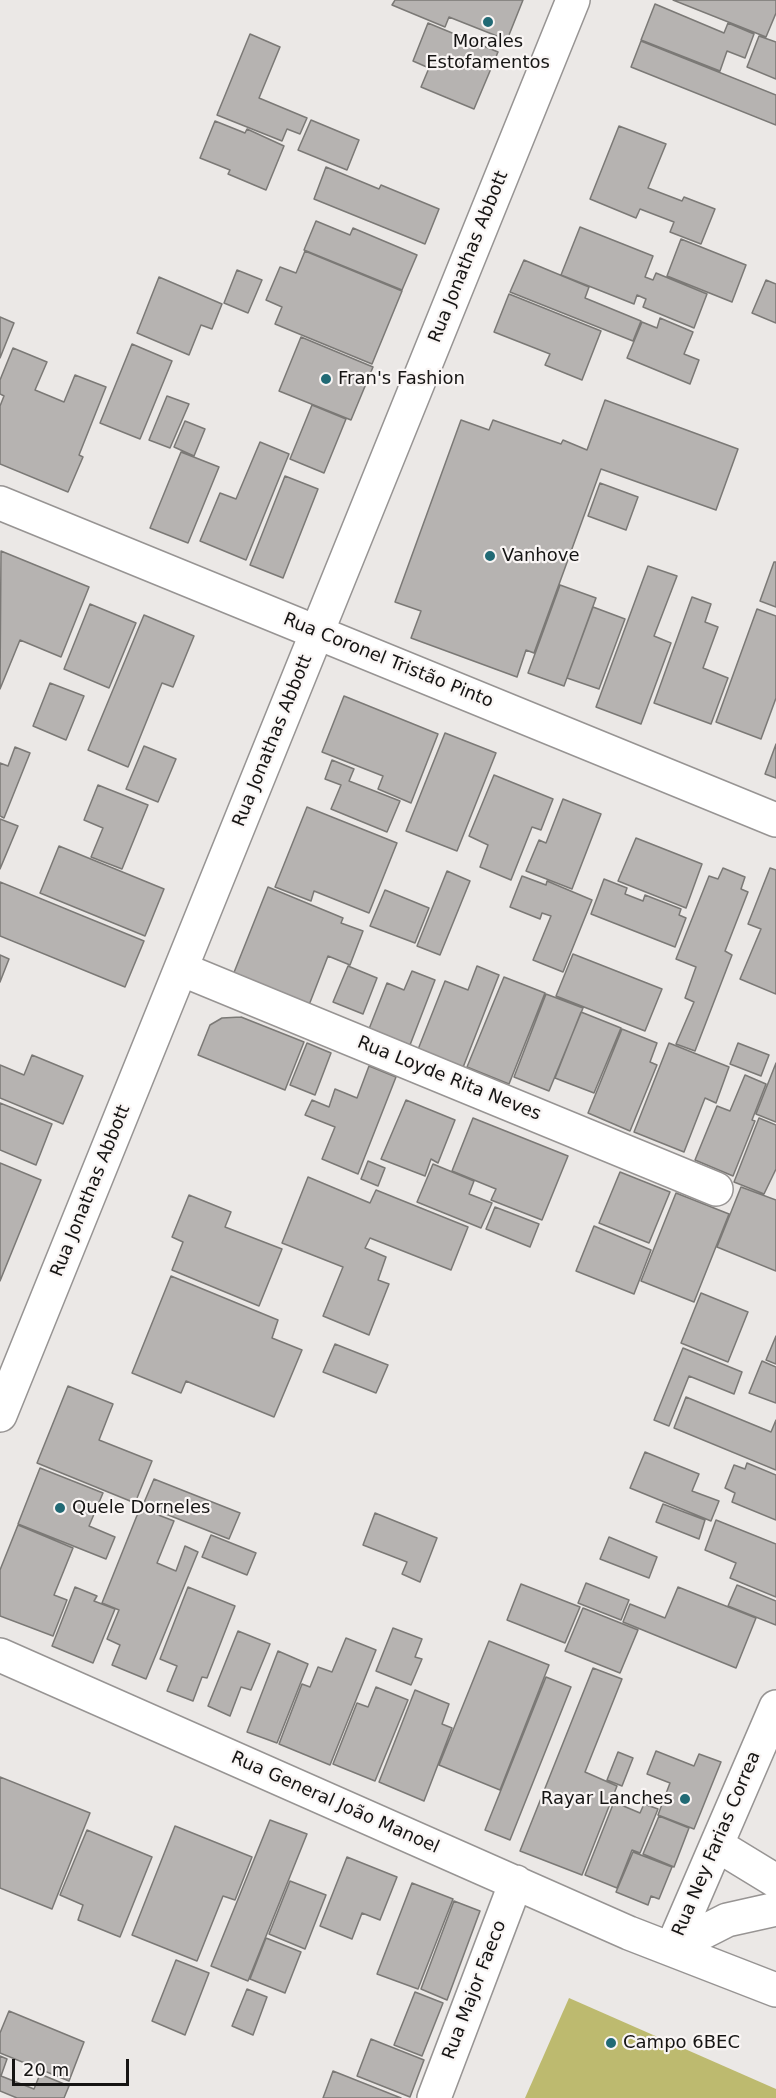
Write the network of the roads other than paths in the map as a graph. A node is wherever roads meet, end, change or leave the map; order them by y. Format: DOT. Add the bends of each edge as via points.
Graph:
graph roads {
  1 [pos="573,0"];
  2 [pos="0,503"];
  3 [pos="317,632"];
  4 [pos="776,820"];
  5 [pos="181,969"];
  6 [pos="716,1189"];
  7 [pos="0,1415"];
  8 [pos="0,1655"];
  9 [pos="776,1707"];
  10 [pos="717,1845"];
  11 [pos="776,1881"];
  12 [pos="516,1882"];
  13 [pos="776,1909"];
  14 [pos="672,1948"];
  15 [pos="776,1990"];
  16 [pos="434,2098"];
  1 -- 3 [label="street, Rua Jonathas Abbott"];
  2 -- 3 [label="street, Rua Coronel Tristão Pinto"];
  3 -- 4 [label="street, Rua Coronel Tristão Pinto"];
  3 -- 5 [label="street, Rua Jonathas Abbott"];
  5 -- 6 [label="street, Rua Loyde Rita Neves"];
  5 -- 7 [label="street, Rua Jonathas Abbott"];
  8 -- 12 [label="street, Rua General João Manoel"];
  9 -- 10 [label="street, Rua Ney Farias Correa"];
  10 -- 11 [label="street"];
  10 -- 14 [label="street, Rua Ney Farias Correa"];
  12 -- 14 [label="street, Rua General João Manoel"];
  12 -- 16 [label="street, Rua Major Faeco"];
  13 -- 14 [label="street" via="727,1920"];
  14 -- 15 [label="street, Rua General João Manoel"];
}
